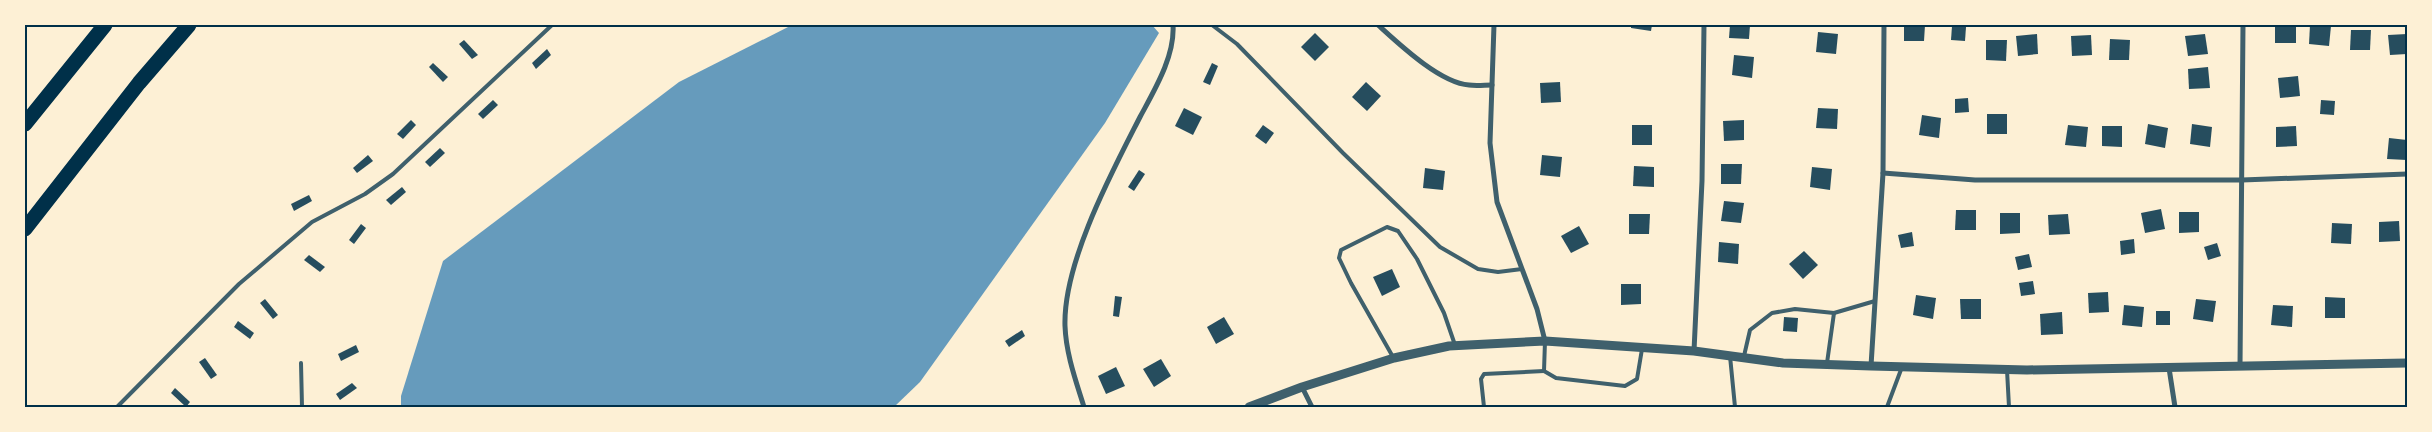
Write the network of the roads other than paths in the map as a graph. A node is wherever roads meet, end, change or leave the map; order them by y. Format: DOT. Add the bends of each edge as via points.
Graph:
graph roads {
  1 [pos="105,25"];
  2 [pos="189,25"];
  3 [pos="552,25"];
  4 [pos="1173,25"];
  5 [pos="1212,25"];
  6 [pos="1378,25"];
  7 [pos="1494,25"];
  8 [pos="1704,25"];
  9 [pos="1884,25"];
  10 [pos="2243,25"];
  11 [pos="1492,85"];
  12 [pos="25,124"];
  13 [pos="1883,173"];
  14 [pos="2407,174"];
  15 [pos="2242,180"];
  16 [pos="25,229"];
  17 [pos="1522,269"];
  18 [pos="1875,301"];
  19 [pos="1834,313"];
  20 [pos="1545,341"];
  21 [pos="1455,345"];
  22 [pos="1642,347"];
  23 [pos="1694,351"];
  24 [pos="1730,356"];
  25 [pos="1394,358"];
  26 [pos="1744,358"];
  27 [pos="301,363"];
  28 [pos="2407,363"];
  29 [pos="1827,365"];
  30 [pos="1871,366"];
  31 [pos="2240,366"];
  32 [pos="1902,367"];
  33 [pos="2169,368"];
  34 [pos="2007,370"];
  35 [pos="1544,371"];
  36 [pos="1302,387"];
  37 [pos="117,407"];
  38 [pos="302,407"];
  39 [pos="1084,407"];
  40 [pos="1249,407"];
  41 [pos="1312,407"];
  42 [pos="1484,407"];
  43 [pos="1734,407"];
  44 [pos="1887,407"];
  45 [pos="2009,407"];
  46 [pos="2175,407"];
  1 -- 12 [label="highway"];
  2 -- 16 [label="highway" via="139,83"];
  3 -- 37 [label="lane" via="393,174 365,194 312,222 239,284"];
  4 -- 39 [label="street" via="1174,40 1156,86 1118,160 1081,245 1068,292 1065,326 1071,363"];
  5 -- 17 [label="lane" via="1237,44 1343,154 1440,247 1478,269 1498,272"];
  6 -- 11 [label="street" via="1414,57 1448,78 1467,85"];
  7 -- 11 [label="street"];
  8 -- 23 [label="street" via="1702,180"];
  9 -- 13 [label="street"];
  10 -- 15 [label="street"];
  11 -- 17 [label="street" via="1490,143 1497,202"];
  13 -- 15 [label="street" via="1975,180"];
  13 -- 18 [label="street"];
  14 -- 15 [label="street"];
  15 -- 31 [label="street"];
  17 -- 20 [label="street"];
  18 -- 19 [label="lane"];
  18 -- 30 [label="street"];
  19 -- 26 [label="lane" via="1795,309 1772,313 1750,330"];
  19 -- 29 [label="lane"];
  20 -- 21 [label="street"];
  20 -- 22 [label="street"];
  20 -- 35 [label="lane"];
  21 -- 25 [label="street"];
  21 -- 25 [label="lane" via="1444,313 1417,259 1398,231 1388,227 1341,250 1339,258"];
  22 -- 23 [label="street"];
  22 -- 35 [label="lane" via="1636,379 1626,386 1556,378"];
  23 -- 24 [label="street"];
  24 -- 26 [label="street"];
  24 -- 43 [label="lane"];
  25 -- 36 [label="street"];
  26 -- 29 [label="street"];
  27 -- 38 [label="lane"];
  28 -- 31 [label="street"];
  29 -- 30 [label="street"];
  30 -- 32 [label="street"];
  31 -- 33 [label="street"];
  32 -- 34 [label="street"];
  32 -- 44 [label="lane"];
  33 -- 34 [label="street"];
  33 -- 46 [label="street"];
  34 -- 45 [label="lane"];
  35 -- 42 [label="lane" via="1484,374 1481,378"];
  36 -- 40 [label="street"];
  36 -- 41 [label="street"];
}
